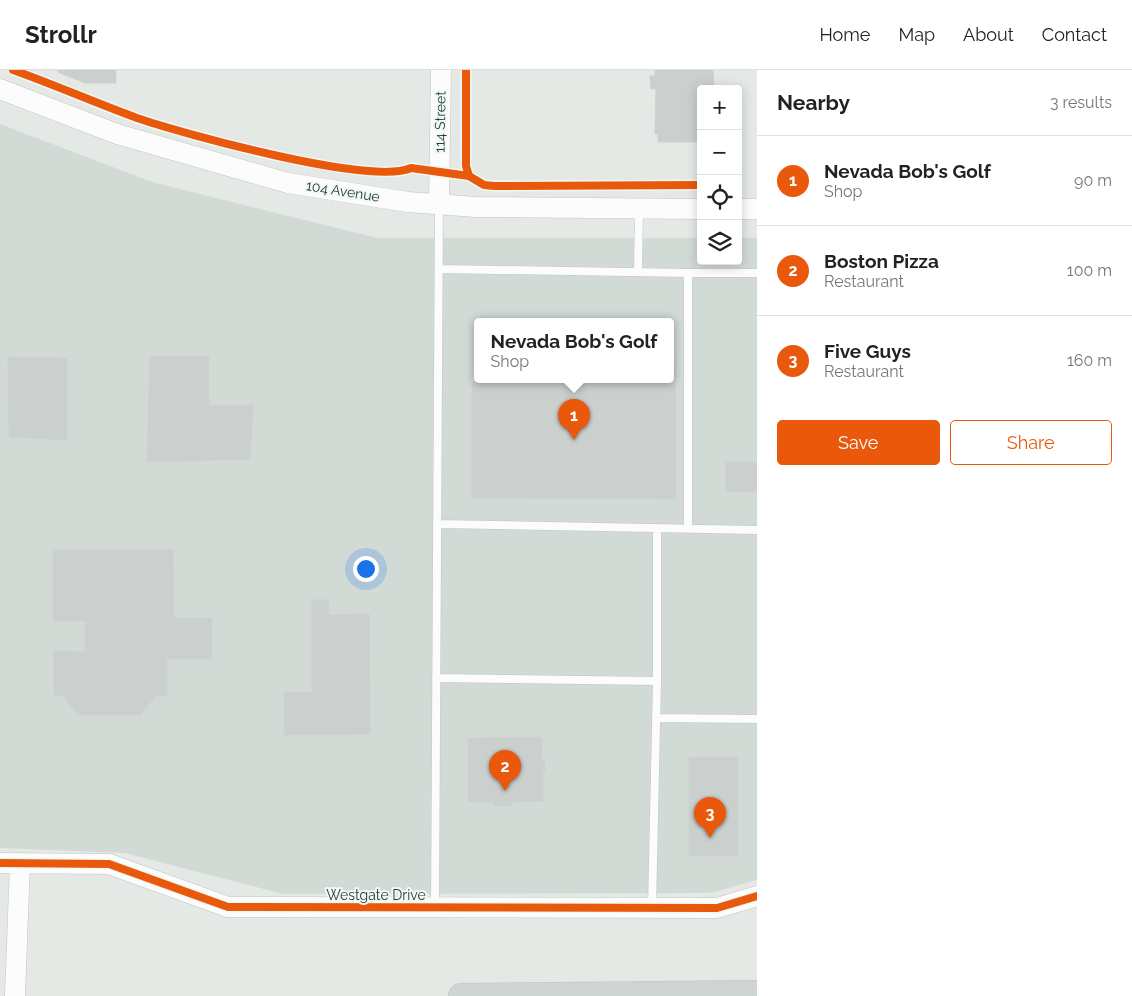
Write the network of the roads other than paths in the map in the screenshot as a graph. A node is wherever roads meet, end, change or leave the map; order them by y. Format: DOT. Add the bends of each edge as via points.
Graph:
graph roads {
  1 [pos="441,70"];
  2 [pos="0,89"];
  3 [pos="439,204"];
  4 [pos="639,208"];
  5 [pos="697,208"];
  6 [pos="742,209"];
  7 [pos="757,209"];
  8 [pos="439,269"];
  9 [pos="638,272"];
  10 [pos="688,273"];
  11 [pos="757,273"];
  12 [pos="437,524"];
  13 [pos="657,528"];
  14 [pos="688,528"];
  15 [pos="757,530"];
  16 [pos="436,678"];
  17 [pos="657,681"];
  18 [pos="656,718"];
  19 [pos="757,719"];
  20 [pos="0,863"];
  21 [pos="20,863"];
  22 [pos="757,896"];
  23 [pos="435,908"];
  24 [pos="652,908"];
  25 [pos="757,993"];
  26 [pos="15,996"];
  27 [pos="461,996"];
  1 -- 3 [label="street, 114 Street"];
  2 -- 3 [label="street, 104 Avenue" via="117,134 288,183"];
  3 -- 4 [label="street, 104 Avenue"];
  3 -- 8 [label="lane"];
  4 -- 5 [label="street, 104 Avenue"];
  4 -- 9 [label="lane"];
  6 -- 7 [label="street"];
  8 -- 9 [label="lane"];
  8 -- 12 [label="lane"];
  9 -- 10 [label="lane"];
  10 -- 11 [label="lane"];
  10 -- 14 [label="lane"];
  12 -- 13 [label="lane"];
  12 -- 16 [label="lane"];
  13 -- 14 [label="lane"];
  13 -- 17 [label="lane"];
  14 -- 15 [label="lane"];
  16 -- 17 [label="lane"];
  16 -- 23 [label="lane"];
  17 -- 18 [label="lane"];
  18 -- 19 [label="lane"];
  18 -- 24 [label="lane"];
  20 -- 21 [label="street, Westgate Drive"];
  21 -- 23 [label="street, Westgate Drive" via="109,864 228,907"];
  21 -- 26 [label="street"];
  22 -- 24 [label="street, Westgate Drive" via="717,908"];
  23 -- 24 [label="street, Westgate Drive"];
  25 -- 27 [label="main road"];
}
